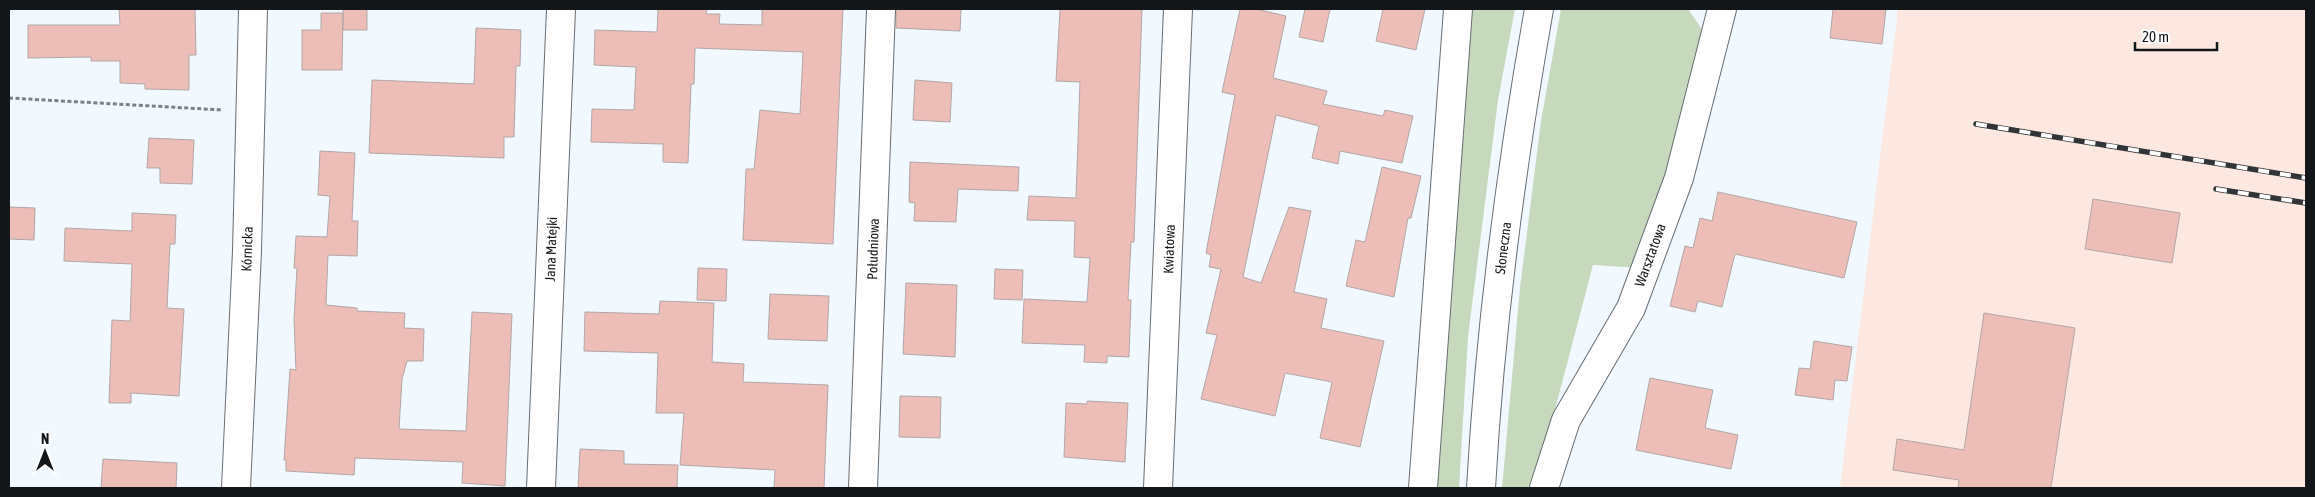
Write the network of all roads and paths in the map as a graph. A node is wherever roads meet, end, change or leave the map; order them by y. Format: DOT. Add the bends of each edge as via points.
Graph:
graph roads {
  1 [pos="253,9"];
  2 [pos="561,9"];
  3 [pos="881,9"];
  4 [pos="1178,9"];
  5 [pos="1458,9"];
  6 [pos="1539,9"];
  7 [pos="1722,9"];
  8 [pos="9,98"];
  9 [pos="251,112"];
  10 [pos="236,488"];
  11 [pos="541,488"];
  12 [pos="863,488"];
  13 [pos="1158,488"];
  14 [pos="1422,488"];
  15 [pos="1481,488"];
  16 [pos="1544,488"];
  1 -- 9 [label="street, Kórnicka"];
  2 -- 11 [label="street, Jana Matejki"];
  3 -- 12 [label="street, Południowa"];
  4 -- 13 [label="street, Kwiatowa"];
  5 -- 14 [label="street"];
  6 -- 15 [label="street, Słoneczna" via="1516,145 1501,262"];
  7 -- 16 [label="street, Warsztatowa" via="1679,178 1634,298 1566,420"];
  8 -- 9 [label="path"];
  9 -- 10 [label="street, Kórnicka"];
}
